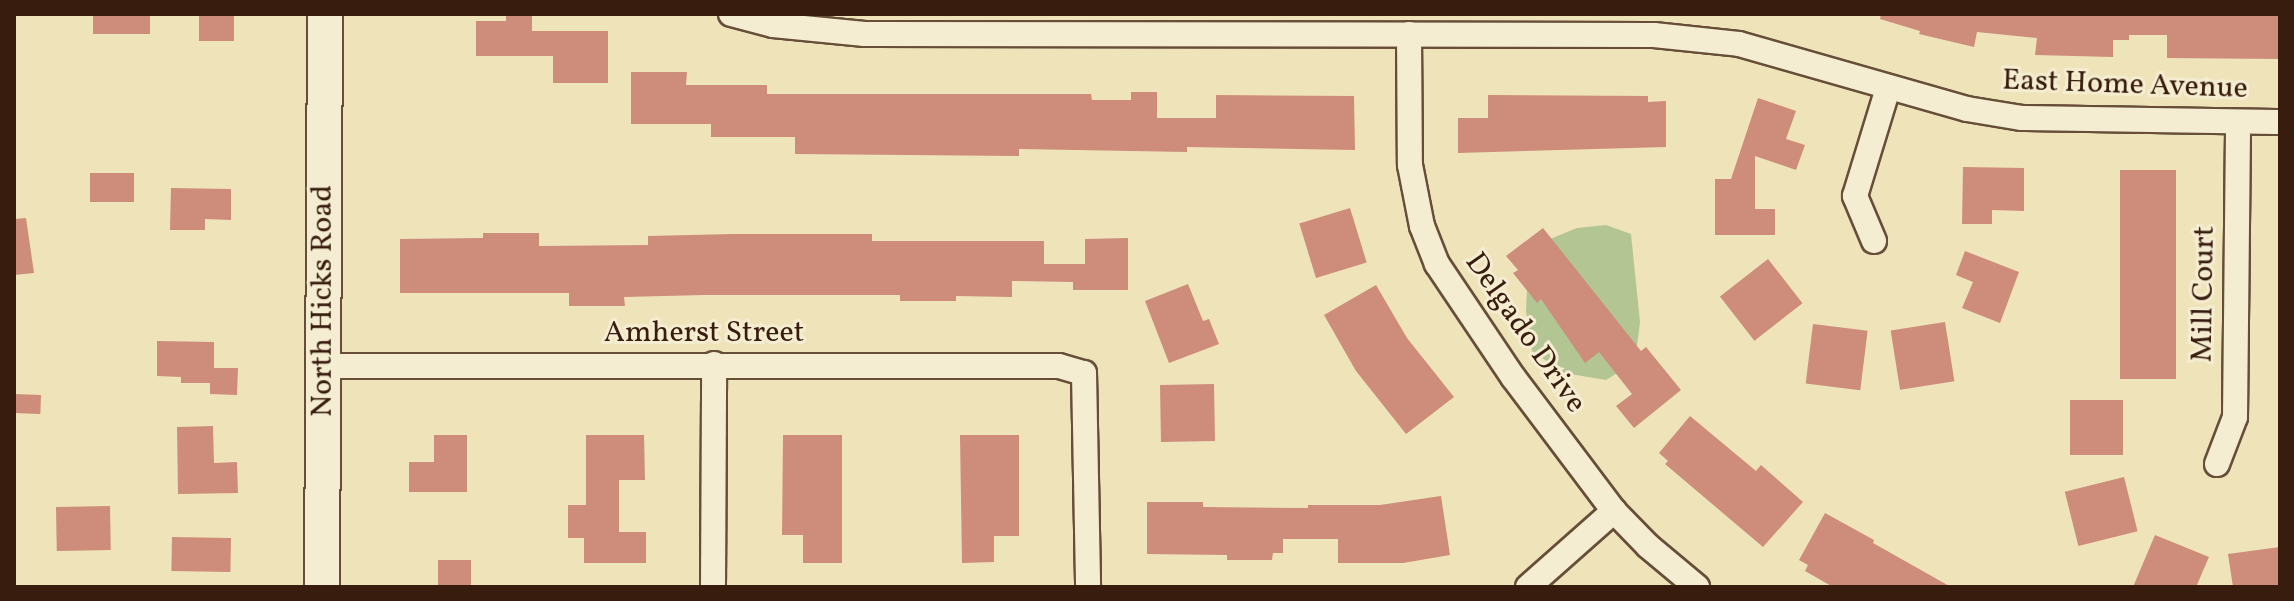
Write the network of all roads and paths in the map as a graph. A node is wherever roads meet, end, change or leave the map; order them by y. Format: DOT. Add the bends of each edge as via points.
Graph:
graph roads {
  1 [pos="325,14"];
  2 [pos="731,14"];
  3 [pos="1409,34"];
  4 [pos="1888,88"];
  5 [pos="2238,122"];
  6 [pos="2280,122"];
  7 [pos="1874,241"];
  8 [pos="714,364"];
  9 [pos="323,366"];
  10 [pos="2217,464"];
  11 [pos="1614,511"];
  12 [pos="322,587"];
  13 [pos="713,587"];
  14 [pos="1088,587"];
  15 [pos="1528,587"];
  16 [pos="1697,587"];
  1 -- 9 [label="main road, North Hicks Road"];
  2 -- 3 [label="street, East Home Avenue" via="773,25 865,34"];
  3 -- 4 [label="street, East Home Avenue" via="1654,35 1739,44"];
  3 -- 11 [label="street, Delgado Drive" via="1410,165 1428,246 1447,284"];
  4 -- 5 [label="street, East Home Avenue" via="2022,118"];
  4 -- 7 [label="street" via="1855,196"];
  5 -- 6 [label="street, East Home Avenue"];
  5 -- 10 [label="street, Mill Court" via="2235,417"];
  8 -- 9 [label="street, Amherst Street"];
  8 -- 13 [label="street"];
  8 -- 14 [label="street, Amherst Street" via="1059,366 1084,373"];
  9 -- 12 [label="main road, North Hicks Road"];
  11 -- 15 [label="street"];
  11 -- 16 [label="street, Delgado Drive"];
}
